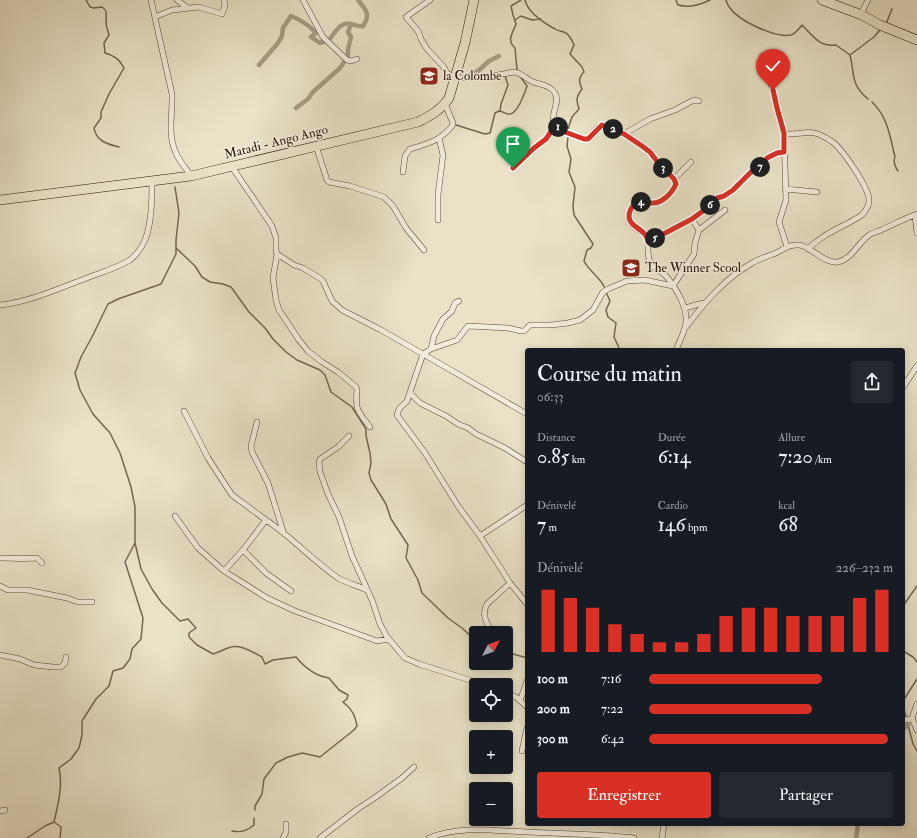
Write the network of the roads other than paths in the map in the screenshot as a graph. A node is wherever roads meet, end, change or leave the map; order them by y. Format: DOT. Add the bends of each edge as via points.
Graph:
graph roads {
  1 [pos="151,0"];
  2 [pos="178,0"];
  3 [pos="224,0"];
  4 [pos="303,0"];
  5 [pos="430,0"];
  6 [pos="474,0"];
  7 [pos="822,0"];
  8 [pos="868,0"];
  9 [pos="188,8"];
  10 [pos="861,14"];
  11 [pos="155,17"];
  12 [pos="917,40"];
  13 [pos="762,56"];
  14 [pos="357,59"];
  15 [pos="455,78"];
  16 [pos="699,101"];
  17 [pos="445,104"];
  18 [pos="556,124"];
  19 [pos="784,133"];
  20 [pos="624,134"];
  21 [pos="439,138"];
  22 [pos="316,146"];
  23 [pos="784,152"];
  24 [pos="692,162"];
  25 [pos="232,167"];
  26 [pos="513,168"];
  27 [pos="403,172"];
  28 [pos="191,176"];
  29 [pos="674,179"];
  30 [pos="152,180"];
  31 [pos="785,189"];
  32 [pos="817,192"];
  33 [pos="0,200"];
  34 [pos="725,210"];
  35 [pos="916,215"];
  36 [pos="692,219"];
  37 [pos="438,220"];
  38 [pos="699,230"];
  39 [pos="917,233"];
  40 [pos="648,242"];
  41 [pos="787,247"];
  42 [pos="808,249"];
  43 [pos="424,250"];
  44 [pos="277,254"];
  45 [pos="672,286"];
  46 [pos="459,301"];
  47 [pos="704,303"];
  48 [pos="0,305"];
  49 [pos="685,308"];
  50 [pos="686,327"];
  51 [pos="677,348"];
  52 [pos="431,349"];
  53 [pos="423,354"];
  54 [pos="917,366"];
  55 [pos="905,384"];
  56 [pos="410,392"];
  57 [pos="184,411"];
  58 [pos="525,413"];
  59 [pos="257,422"];
  60 [pos="370,427"];
  61 [pos="349,436"];
  62 [pos="525,461"];
  63 [pos="525,506"];
  64 [pos="175,516"];
  65 [pos="266,520"];
  66 [pos="283,531"];
  67 [pos="480,536"];
  68 [pos="243,550"];
  69 [pos="0,558"];
  70 [pos="42,563"];
  71 [pos="224,571"];
  72 [pos="510,583"];
  73 [pos="0,586"];
  74 [pos="367,590"];
  75 [pos="291,591"];
  76 [pos="92,602"];
  77 [pos="525,602"];
  78 [pos="488,626"];
  79 [pos="388,639"];
  80 [pos="0,655"];
  81 [pos="66,657"];
  82 [pos="469,680"];
  83 [pos="525,687"];
  84 [pos="513,696"];
  85 [pos="520,701"];
  86 [pos="917,704"];
  87 [pos="525,705"];
  88 [pos="907,719"];
  89 [pos="917,730"];
  90 [pos="525,737"];
  91 [pos="522,751"];
  92 [pos="414,767"];
  93 [pos="286,824"];
  94 [pos="664,826"];
  95 [pos="283,838"];
  96 [pos="320,838"];
  97 [pos="429,838"];
  98 [pos="634,838"];
  99 [pos="662,838"];
  1 -- 11 [label="street"];
  2 -- 9 [label="street"];
  3 -- 9 [label="street" via="222,14 199,7"];
  4 -- 14 [label="street" via="323,37 347,60"];
  5 -- 15 [label="street" via="406,17 418,31 427,49 444,66 446,73"];
  6 -- 15 [label="highway, Matadi - Ango Ango"];
  7 -- 10 [label="highway"];
  8 -- 10 [label="street"];
  9 -- 11 [label="street" via="172,10"];
  10 -- 12 [label="highway"];
  11 -- 28 [label="street" via="172,94 172,142 175,152"];
  13 -- 19 [label="street"];
  15 -- 17 [label="highway, Matadi - Ango Ango"];
  15 -- 18 [label="street" via="481,78 519,72 555,93"];
  16 -- 20 [label="street" via="692,101 650,119"];
  17 -- 21 [label="street" via="453,123"];
  17 -- 22 [label="highway, Matadi - Ango Ango" via="418,122"];
  18 -- 20 [label="street" via="565,132 584,139 588,139 602,125"];
  18 -- 26 [label="street" via="546,139"];
  19 -- 23 [label="street"];
  19 -- 42 [label="street" via="816,133 834,143 845,155 867,191 869,201 862,215 827,233"];
  20 -- 29 [label="street" via="650,152"];
  21 -- 27 [label="street" via="410,149 405,156"];
  21 -- 37 [label="street" via="443,155"];
  22 -- 25 [label="highway, Matadi - Ango Ango"];
  22 -- 43 [label="street" via="329,182 350,186 389,201"];
  23 -- 31 [label="street"];
  23 -- 36 [label="street" via="767,158 733,190 717,198"];
  24 -- 29 [label="street"];
  25 -- 28 [label="highway, Matadi - Ango Ango"];
  25 -- 44 [label="street" via="272,226"];
  28 -- 30 [label="highway, Matadi - Ango Ango"];
  29 -- 40 [label="street" via="674,189 662,200 650,203 638,201 629,214 631,224 646,234"];
  30 -- 33 [label="highway, Matadi - Ango Ango"];
  30 -- 48 [label="street" via="148,229 143,245 132,259 44,294"];
  31 -- 32 [label="street"];
  31 -- 41 [label="street" via="786,200 779,222"];
  34 -- 38 [label="street"];
  35 -- 39 [label="street"];
  35 -- 42 [label="street" via="872,233 862,240 855,251 838,262"];
  36 -- 38 [label="street"];
  36 -- 40 [label="street"];
  38 -- 45 [label="street" via="694,254"];
  40 -- 45 [label="street" via="648,254 653,267 666,276"];
  41 -- 42 [label="street" via="802,245"];
  41 -- 47 [label="street" via="744,268"];
  44 -- 53 [label="street" via="321,279 332,301 342,310"];
  44 -- 60 [label="street" via="273,278 279,310 308,351 356,387 357,408"];
  45 -- 49 [label="street"];
  45 -- 52 [label="street" via="645,280 627,281 603,292 593,310 580,320 551,325 530,325 524,331 468,326 457,340"];
  46 -- 52 [label="street" via="443,319 434,336"];
  47 -- 49 [label="street"];
  47 -- 50 [label="street"];
  49 -- 50 [label="street"];
  50 -- 51 [label="street"];
  52 -- 53 [label="street"];
  53 -- 56 [label="street"];
  53 -- 58 [label="street"];
  54 -- 55 [label="street"];
  56 -- 62 [label="street" via="420,403"];
  56 -- 67 [label="street" via="397,415"];
  57 -- 65 [label="street" via="208,458 232,495"];
  59 -- 66 [label="street" via="252,452 268,483"];
  61 -- 74 [label="street" via="320,459 320,472"];
  63 -- 67 [label="street"];
  64 -- 71 [label="street" via="198,548"];
  65 -- 66 [label="street"];
  65 -- 68 [label="street"];
  66 -- 74 [label="street" via="339,579"];
  67 -- 72 [label="street"];
  68 -- 71 [label="street"];
  68 -- 75 [label="street" via="266,573"];
  69 -- 70 [label="street" via="37,558"];
  71 -- 79 [label="street" via="267,598 295,611 377,641"];
  72 -- 77 [label="street"];
  72 -- 78 [label="street" via="487,604 485,619"];
  73 -- 76 [label="street" via="8,590 27,590 78,602"];
  74 -- 79 [label="street"];
  79 -- 82 [label="street" via="405,658"];
  80 -- 81 [label="street" via="34,665 54,667 61,667"];
  83 -- 85 [label="street"];
  84 -- 85 [label="street"];
  85 -- 87 [label="street"];
  86 -- 88 [label="street"];
  88 -- 89 [label="street"];
  90 -- 91 [label="street"];
  92 -- 96 [label="street"];
  93 -- 95 [label="street"];
  94 -- 99 [label="street"];
  97 -- 98 [label="street" via="447,832 470,830"];
}
